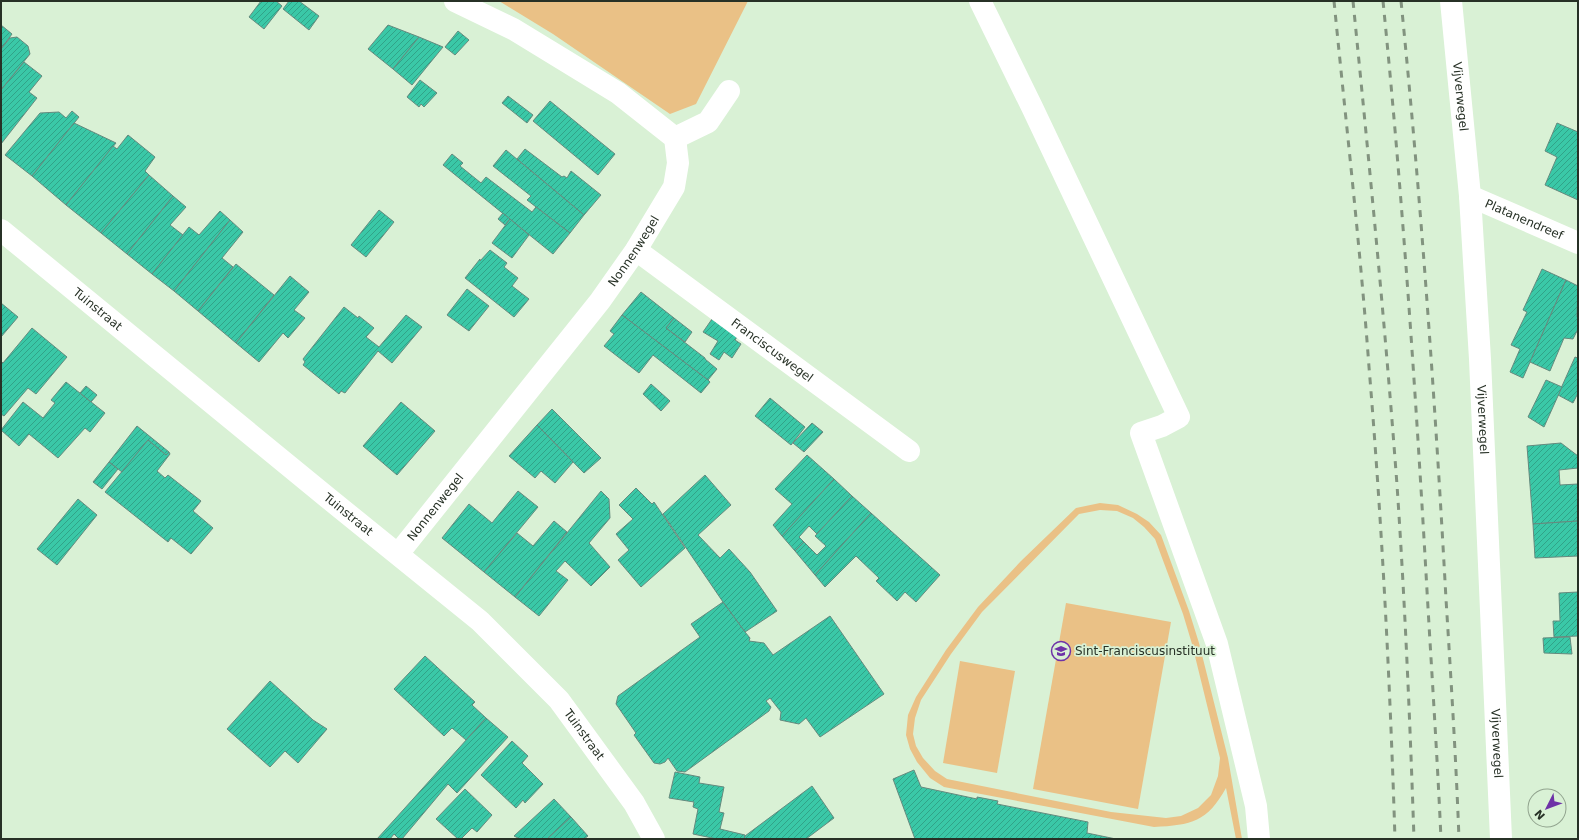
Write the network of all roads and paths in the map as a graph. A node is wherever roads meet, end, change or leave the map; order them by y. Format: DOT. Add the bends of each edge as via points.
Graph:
graph roads {
  1 [pos="455,1"];
  2 [pos="980,1"];
  3 [pos="1451,1"];
  4 [pos="729,91"];
  5 [pos="674,138"];
  6 [pos="1470,196"];
  7 [pos="1,230"];
  8 [pos="1578,243"];
  9 [pos="636,250"];
  10 [pos="909,451"];
  11 [pos="398,554"];
  12 [pos="654,839"];
  13 [pos="1259,839"];
  14 [pos="1501,839"];
  1 -- 5 [label="street" via="513,29 618,93"];
  2 -- 13 [label="street" via="1180,417 1141,433 1217,644 1256,806"];
  3 -- 6 [label="street, Vijverwegel"];
  4 -- 5 [label="street" via="708,122"];
  5 -- 9 [label="street, Nonnenwegel" via="678,163 674,187"];
  6 -- 8 [label="street, Platanendreef"];
  6 -- 14 [label="street, Vijverwegel" via="1480,359"];
  7 -- 11 [label="street, Tuinstraat"];
  9 -- 10 [label="street, Franciscuswegel"];
  9 -- 11 [label="street, Nonnenwegel" via="600,301"];
  11 -- 12 [label="street, Tuinstraat" via="480,620 559,700 634,803"];
}
